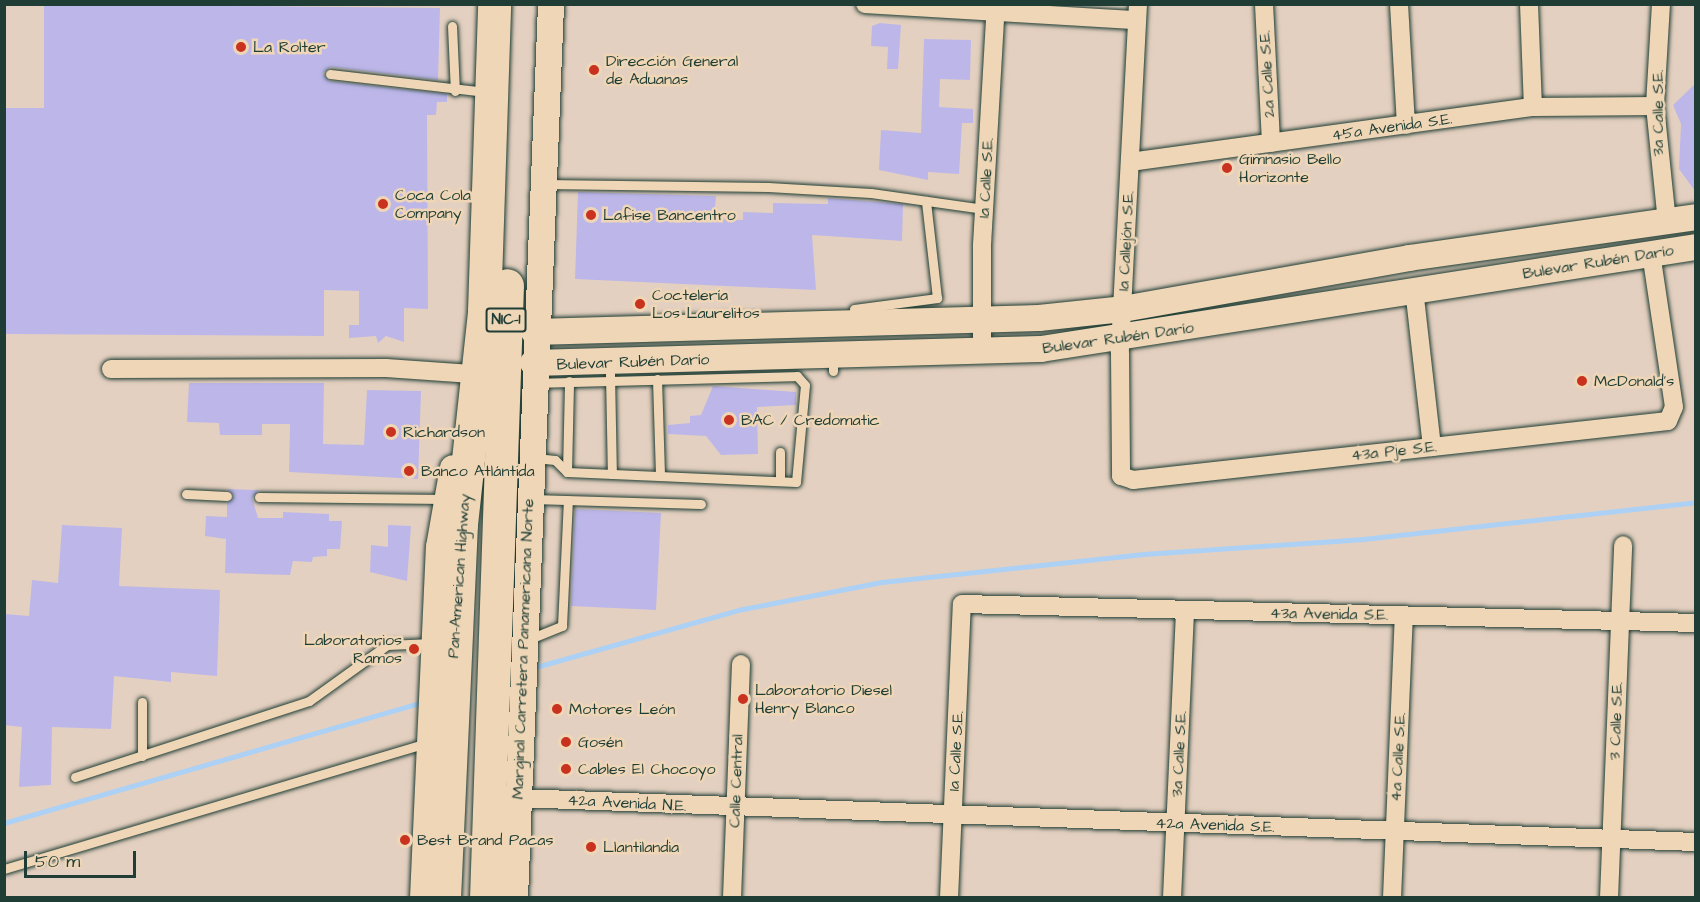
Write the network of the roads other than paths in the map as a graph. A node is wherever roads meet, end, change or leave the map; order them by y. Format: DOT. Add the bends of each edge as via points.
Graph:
graph roads {
  1 [pos="494,4"];
  2 [pos="517,4"];
  3 [pos="551,4"];
  4 [pos="865,4"];
  5 [pos="1264,4"];
  6 [pos="1399,4"];
  7 [pos="1529,4"];
  8 [pos="1661,4"];
  9 [pos="996,8"];
  10 [pos="1137,12"];
  11 [pos="452,26"];
  12 [pos="330,74"];
  13 [pos="455,91"];
  14 [pos="491,92"];
  15 [pos="1655,106"];
  16 [pos="1533,107"];
  17 [pos="1406,125"];
  18 [pos="1270,143"];
  19 [pos="1130,162"];
  20 [pos="543,184"];
  21 [pos="926,201"];
  22 [pos="984,209"];
  23 [pos="1695,217"];
  24 [pos="1667,222"];
  25 [pos="1695,247"];
  26 [pos="1651,254"];
  27 [pos="1414,289"];
  28 [pos="854,309"];
  29 [pos="1123,309"];
  30 [pos="484,311"];
  31 [pos="981,318"];
  32 [pos="534,332"];
  33 [pos="1120,339"];
  34 [pos="982,351"];
  35 [pos="111,369"];
  36 [pos="610,371"];
  37 [pos="533,373"];
  38 [pos="472,374"];
  39 [pos="657,379"];
  40 [pos="569,381"];
  41 [pos="1432,447"];
  42 [pos="780,452"];
  43 [pos="529,458"];
  44 [pos="567,472"];
  45 [pos="612,474"];
  46 [pos="660,476"];
  47 [pos="1121,476"];
  48 [pos="780,481"];
  49 [pos="186,494"];
  50 [pos="227,495"];
  51 [pos="258,496"];
  52 [pos="447,499"];
  53 [pos="528,499"];
  54 [pos="567,500"];
  55 [pos="701,504"];
  56 [pos="1623,545"];
  57 [pos="962,604"];
  58 [pos="1185,610"];
  59 [pos="1404,616"];
  60 [pos="1620,621"];
  61 [pos="1695,623"];
  62 [pos="510,638"];
  63 [pos="444,640"];
  64 [pos="741,664"];
  65 [pos="142,702"];
  66 [pos="430,742"];
  67 [pos="142,756"];
  68 [pos="75,777"];
  69 [pos="518,798"];
  70 [pos="735,807"];
  71 [pos="953,815"];
  72 [pos="1176,824"];
  73 [pos="1395,831"];
  74 [pos="1612,839"];
  75 [pos="1695,842"];
  76 [pos="4,869"];
  77 [pos="423,897"];
  78 [pos="444,897"];
  79 [pos="486,897"];
  80 [pos="515,897"];
  81 [pos="732,897"];
  82 [pos="949,897"];
  83 [pos="1172,897"];
  84 [pos="1392,897"];
  85 [pos="1609,897"];
  1 -- 14 [label="highway, Pan-American Highway / NIC-1"];
  2 -- 62 [label="highway, NIC-1"];
  3 -- 20 [label="street, Marginal Carretera Panamericana Norte"];
  4 -- 9 [label="street"];
  5 -- 18 [label="street, 2a Calle S.E."];
  6 -- 17 [label="street"];
  7 -- 16 [label="street"];
  8 -- 15 [label="street, 3a Calle S.E."];
  9 -- 10 [label="street"];
  9 -- 22 [label="street, 1a Calle S.E."];
  10 -- 19 [label="street, 1a Callejón S.E."];
  11 -- 13 [label="lane"];
  12 -- 13 [label="lane"];
  13 -- 14 [label="lane"];
  14 -- 30 [label="highway, Pan-American Highway / NIC-1"];
  15 -- 16 [label="street, 45a Avenida S.E."];
  15 -- 24 [label="street, 3a Calle S.E."];
  16 -- 17 [label="street, 45a Avenida S.E."];
  17 -- 18 [label="street, 45a Avenida S.E."];
  18 -- 19 [label="street, 45a Avenida S.E."];
  19 -- 29 [label="street, 1a Callejón S.E."];
  20 -- 21 [label="lane" via="768,187"];
  20 -- 32 [label="street, Marginal Carretera Panamericana Norte"];
  21 -- 22 [label="lane"];
  21 -- 28 [label="lane" via="941,291 937,298"];
  22 -- 31 [label="street, 1a Calle S.E."];
  23 -- 24 [label="street, Bulevar Rubén Darío"];
  24 -- 29 [label="street, Bulevar Rubén Darío" via="1409,258"];
  25 -- 26 [label="street, Bulevar Rubén Darío"];
  26 -- 27 [label="street, Bulevar Rubén Darío"];
  26 -- 41 [label="street, 43a Pje S.E." via="1674,407 1668,421"];
  27 -- 33 [label="street, Bulevar Rubén Darío"];
  27 -- 41 [label="street"];
  29 -- 31 [label="street, Bulevar Rubén Darío"];
  29 -- 33 [label="street, 1a Callejón S.E."];
  30 -- 38 [label="street"];
  30 -- 63 [label="highway, Pan-American Highway / NIC-1"];
  31 -- 32 [label="street, Bulevar Rubén Darío"];
  31 -- 34 [label="street, 1a Calle S.E."];
  32 -- 37 [label="street, Marginal Carretera Panamericana Norte"];
  33 -- 34 [label="street, Bulevar Rubén Darío" via="1041,354"];
  33 -- 47 [label="street, 1a Callejón S.E." via="1117,465"];
  34 -- 36 [label="street, Bulevar Rubén Darío" via="833,364"];
  35 -- 38 [label="street" via="386,368"];
  36 -- 37 [label="street, Bulevar Rubén Darío"];
  36 -- 39 [label="lane"];
  36 -- 40 [label="lane"];
  36 -- 45 [label="lane"];
  37 -- 40 [label="lane"];
  37 -- 43 [label="street, Marginal Carretera Panamericana Norte"];
  38 -- 52 [label="street"];
  39 -- 46 [label="lane"];
  39 -- 48 [label="lane" via="798,376 805,385 796,482"];
  40 -- 44 [label="lane"];
  41 -- 47 [label="street, 43a Pje S.E." via="1133,480"];
  42 -- 48 [label="lane"];
  43 -- 44 [label="lane" via="555,460"];
  43 -- 53 [label="street, Marginal Carretera Panamericana Norte"];
  44 -- 45 [label="lane"];
  45 -- 46 [label="lane"];
  46 -- 48 [label="lane"];
  49 -- 50 [label="lane"];
  51 -- 52 [label="lane"];
  52 -- 63 [label="street"];
  53 -- 54 [label="lane"];
  53 -- 62 [label="street, Marginal Carretera Panamericana Norte"];
  54 -- 55 [label="lane"];
  54 -- 62 [label="lane" via="562,626"];
  56 -- 60 [label="street, 3 Calle S.E."];
  57 -- 58 [label="street, 43a Avenida S.E."];
  57 -- 71 [label="street, 1a Calle S.E."];
  58 -- 59 [label="street, 43a Avenida S.E."];
  58 -- 72 [label="street, 3a Calle S.E."];
  59 -- 60 [label="street, 43a Avenida S.E."];
  59 -- 73 [label="street, 4a Calle S.E."];
  60 -- 61 [label="street, 43a Avenida S.E."];
  60 -- 74 [label="street, 3 Calle S.E."];
  62 -- 69 [label="street, Marginal Carretera Panamericana Norte"];
  62 -- 79 [label="highway, NIC-1"];
  63 -- 66 [label="street" via="431,700"];
  63 -- 67 [label="lane" via="387,645 309,701"];
  63 -- 78 [label="highway, Pan-American Highway / NIC-1"];
  64 -- 70 [label="street, Calle Central"];
  65 -- 67 [label="lane"];
  66 -- 76 [label="lane"];
  66 -- 77 [label="street"];
  67 -- 68 [label="lane"];
  69 -- 70 [label="street, 42a Avenida N.E."];
  69 -- 80 [label="street, Marginal Carretera Panamericana Norte" via="525,853"];
  70 -- 71 [label="street, 42a Avenida S.E."];
  70 -- 81 [label="street, Calle Central"];
  71 -- 72 [label="street, 42a Avenida S.E."];
  71 -- 82 [label="street, 1a Calle S.E."];
  72 -- 73 [label="street, 42a Avenida S.E."];
  72 -- 83 [label="street, 3a Calle S.E."];
  73 -- 74 [label="street, 42a Avenida S.E."];
  73 -- 84 [label="street, 4a Calle S.E."];
  74 -- 75 [label="street, 42a Avenida S.E."];
  74 -- 85 [label="street, 3 Calle S.E."];
}
